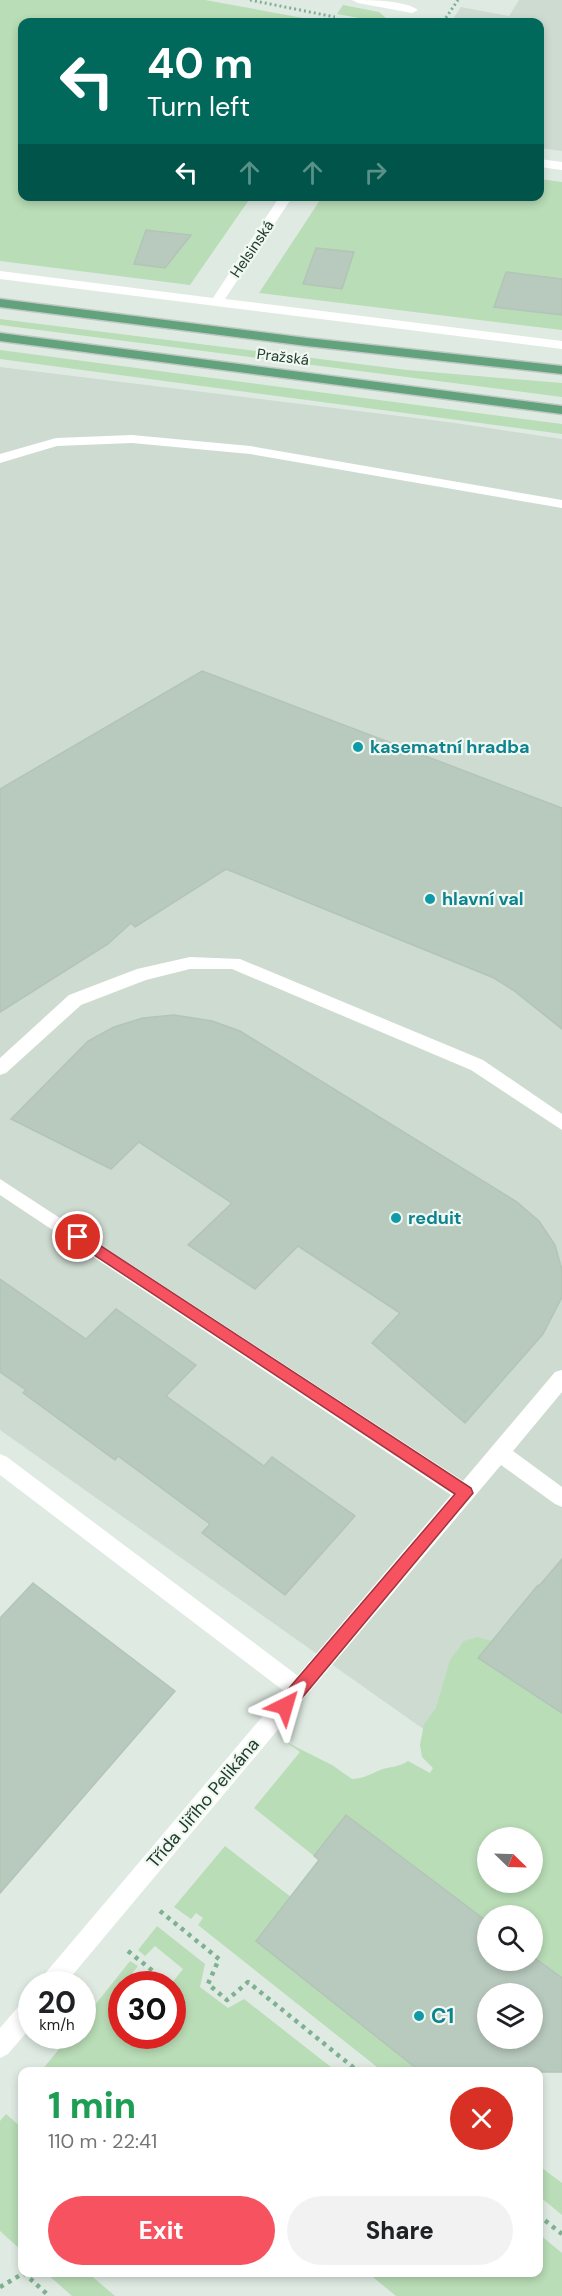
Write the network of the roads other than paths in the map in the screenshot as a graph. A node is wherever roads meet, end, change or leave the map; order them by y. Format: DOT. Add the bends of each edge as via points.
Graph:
graph roads {
  1 [pos="358,0"];
  2 [pos="415,5"];
  3 [pos="406,18"];
  4 [pos="544,164"];
  5 [pos="562,166"];
  6 [pos="284,201"];
  7 [pos="0,275"];
  8 [pos="217,302"];
  9 [pos="0,303"];
  10 [pos="0,337"];
  11 [pos="562,345"];
  12 [pos="562,370"];
  13 [pos="562,410"];
  14 [pos="0,459"];
  15 [pos="562,504"];
  16 [pos="0,1068"];
  17 [pos="562,1123"];
  18 [pos="0,1186"];
  19 [pos="562,1377"];
  20 [pos="500,1453"];
  21 [pos="0,1463"];
  22 [pos="465,1493"];
  23 [pos="562,1498"];
  24 [pos="299,1689"];
  25 [pos="62,1971"];
  26 [pos="18,2025"];
  27 [pos="0,2046"];
  1 -- 2 [label="street"];
  2 -- 3 [label="street"];
  4 -- 5 [label="street"];
  6 -- 8 [label="street, Helsinská"];
  7 -- 8 [label="street"];
  8 -- 11 [label="street"];
  9 -- 12 [label="main road, Pražská"];
  10 -- 13 [label="main road, Pražská"];
  14 -- 15 [label="street" via="56,442 132,439 250,450"];
  16 -- 17 [label="street" via="75,1000 143,974 190,963 234,963 477,1065"];
  18 -- 22 [label="street"];
  19 -- 20 [label="street, Třída Jiřího Pelikána"];
  20 -- 22 [label="street, Třída Jiřího Pelikána"];
  20 -- 23 [label="street"];
  21 -- 24 [label="street"];
  22 -- 24 [label="street, Třída Jiřího Pelikána"];
  24 -- 25 [label="street, Třída Jiřího Pelikána"];
  26 -- 27 [label="street"];
}
